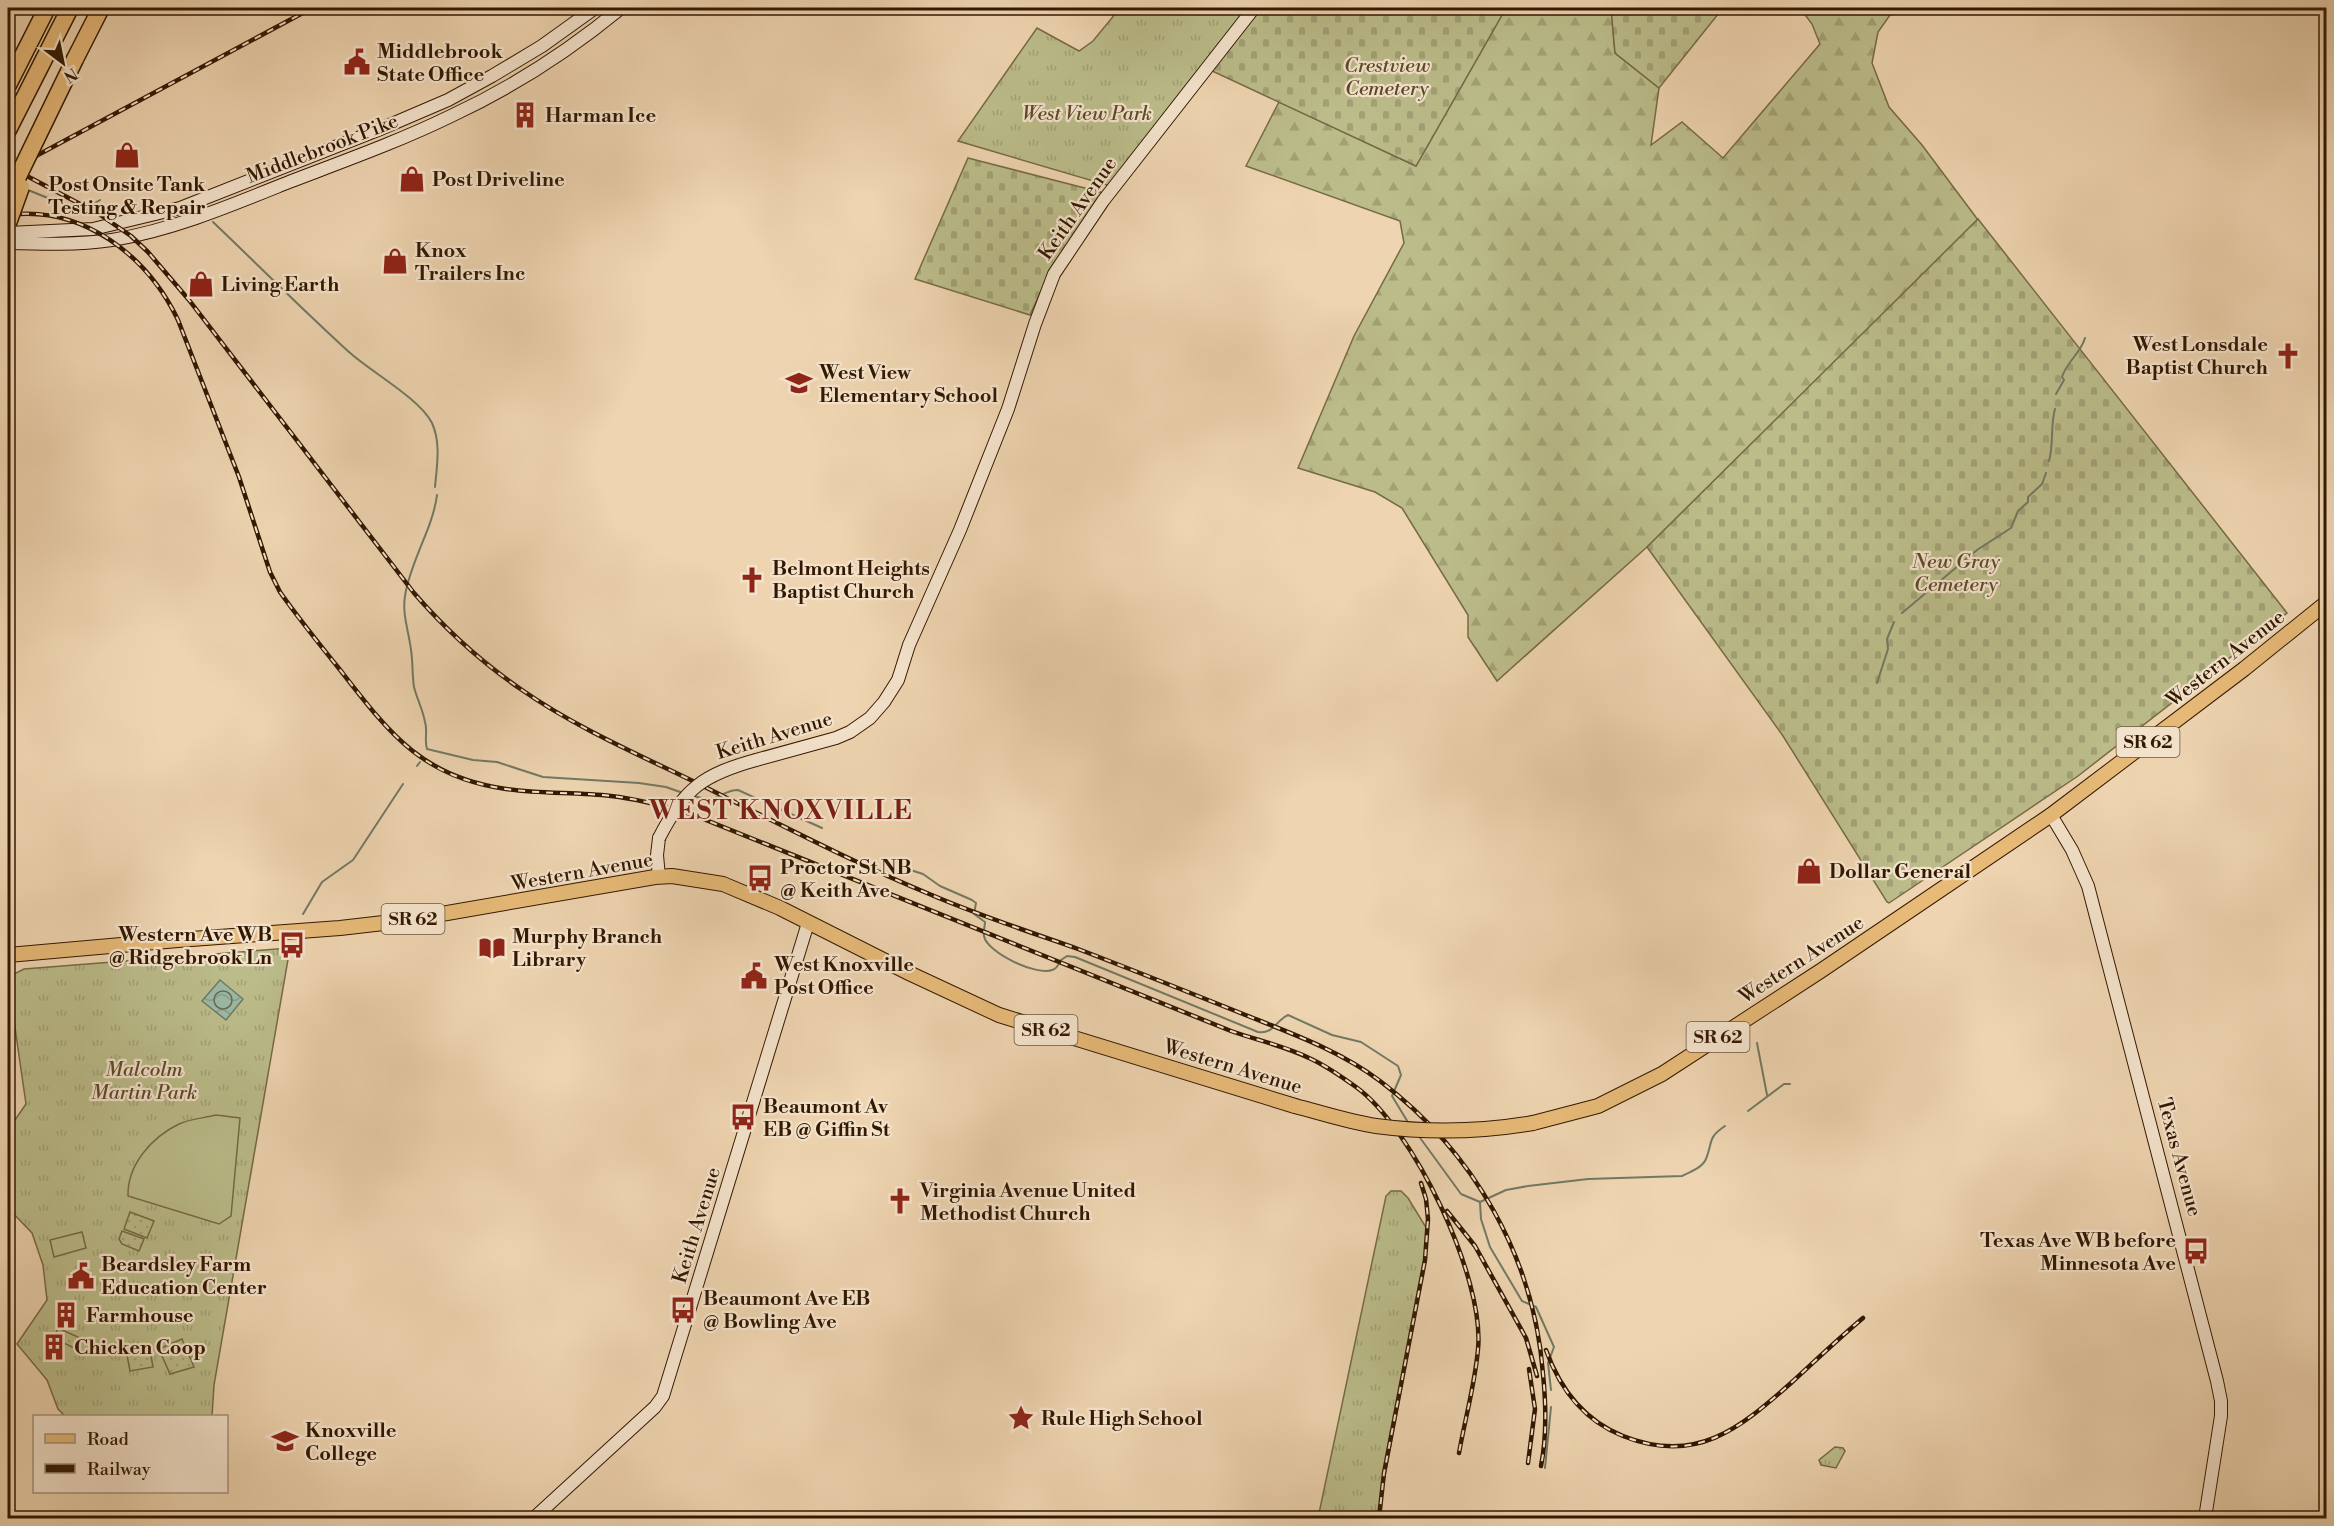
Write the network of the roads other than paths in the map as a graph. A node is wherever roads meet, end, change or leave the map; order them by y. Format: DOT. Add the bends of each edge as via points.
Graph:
graph roads {
  1 [pos="47,8"];
  2 [pos="70,8"];
  3 [pos="101,8"];
  4 [pos="596,8"];
  5 [pos="621,8"];
  6 [pos="1254,8"];
  7 [pos="8,85"];
  8 [pos="8,130"];
  9 [pos="41,131"];
  10 [pos="293,163"];
  11 [pos="8,197"];
  12 [pos="234,204"];
  13 [pos="8,223"];
  14 [pos="8,233"];
  15 [pos="8,243"];
  16 [pos="2326,603"];
  17 [pos="2051,815"];
  18 [pos="659,877"];
  19 [pos="808,923"];
  20 [pos="8,955"];
  21 [pos="534,1518"];
  22 [pos="2205,1518"];
  1 -- 7 [label="highway"];
  2 -- 8 [label="highway"];
  3 -- 9 [label="highway, bridge"];
  4 -- 10 [label="street, Middlebrook Pike" via="542,46 448,100"];
  5 -- 12 [label="street, Middlebrook Pike" via="552,59 455,115"];
  6 -- 18 [label="street, Keith Avenue, bridge" via="1103,201 1054,274 1008,409 898,680 885,702 850,732 717,772 694,787 675,809 659,838"];
  9 -- 11 [label="highway, bridge"];
  9 -- 13 [label="highway, bridge"];
  10 -- 12 [label="street" via="273,177 232,194"];
  10 -- 14 [label="street, Middlebrook Pike" via="180,208 108,227"];
  12 -- 15 [label="street, Middlebrook Pike" via="110,240"];
  16 -- 17 [label="main road, Western Avenue / SR 62"];
  17 -- 19 [label="main road, Western Avenue / SR 62, bridge" via="1662,1074 1598,1106 1533,1123 1475,1131 1374,1126 1295,1106 999,1015"];
  17 -- 22 [label="street, Texas Avenue" via="2088,886 2217,1381 2221,1416"];
  18 -- 19 [label="main road, Western Avenue / SR 62" via="723,884"];
  18 -- 20 [label="main road, Western Avenue / SR 62" via="381,924"];
  19 -- 21 [label="street, Keith Avenue" via="660,1400"];
}
